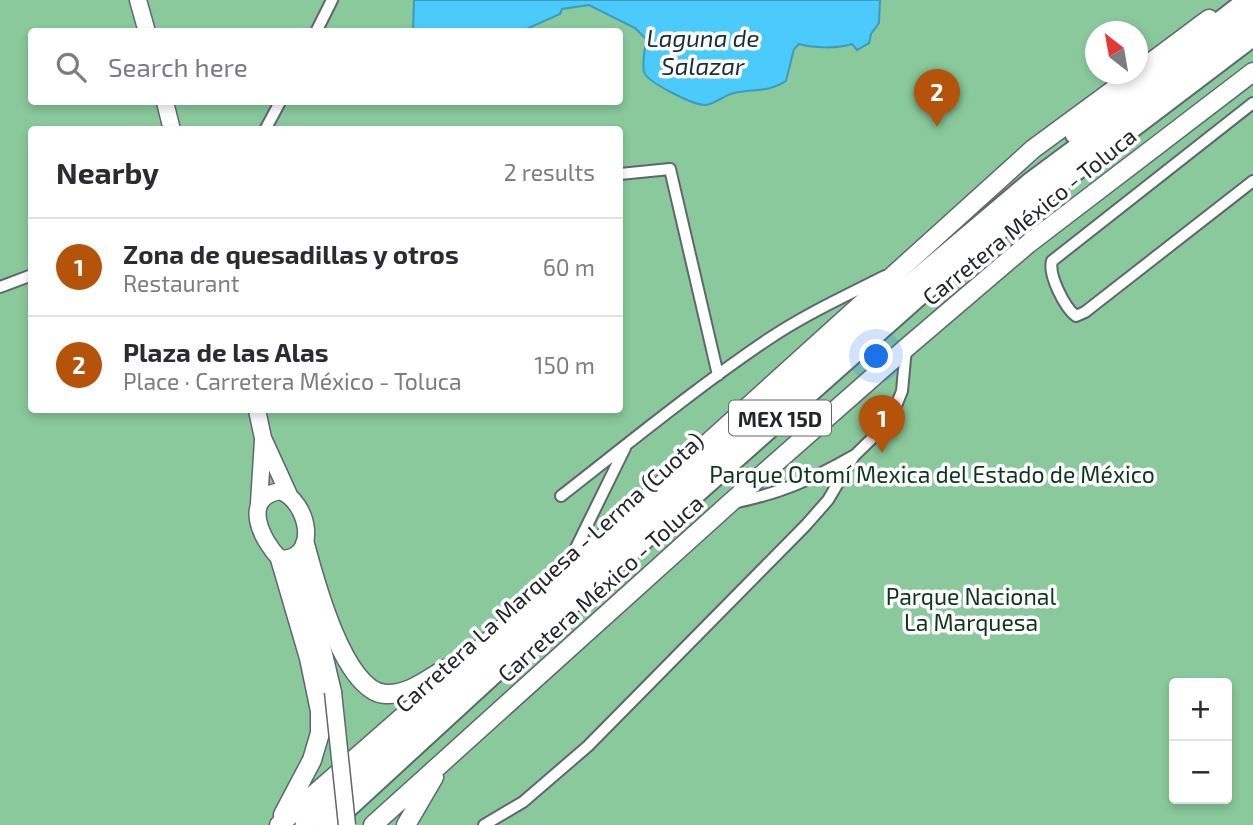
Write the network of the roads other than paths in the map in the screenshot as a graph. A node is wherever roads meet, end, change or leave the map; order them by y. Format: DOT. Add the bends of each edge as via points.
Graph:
graph roads {
  1 [pos="138,0"];
  2 [pos="332,0"];
  3 [pos="1234,0"];
  4 [pos="1248,0"];
  5 [pos="1253,18"];
  6 [pos="146,28"];
  7 [pos="318,28"];
  8 [pos="1253,36"];
  9 [pos="1148,64"];
  10 [pos="1253,72"];
  11 [pos="1121,84"];
  12 [pos="1253,103"];
  13 [pos="166,105"];
  14 [pos="278,105"];
  15 [pos="171,126"];
  16 [pos="267,126"];
  17 [pos="623,174"];
  18 [pos="1253,181"];
  19 [pos="897,270"];
  20 [pos="28,276"];
  21 [pos="0,287"];
  22 [pos="906,348"];
  23 [pos="834,349"];
  24 [pos="718,375"];
  25 [pos="258,413"];
  26 [pos="263,438"];
  27 [pos="626,445"];
  28 [pos="854,456"];
  29 [pos="289,495"];
  30 [pos="561,496"];
  31 [pos="259,503"];
  32 [pos="730,503"];
  33 [pos="293,554"];
  34 [pos="563,574"];
  35 [pos="481,648"];
  36 [pos="446,758"];
  37 [pos="278,825"];
  38 [pos="305,825"];
  39 [pos="329,825"];
  40 [pos="346,825"];
  41 [pos="373,825"];
  42 [pos="406,825"];
  43 [pos="484,825"];
  1 -- 6 [label="main road"];
  2 -- 7 [label="street"];
  3 -- 9 [label="main road, Carretera México - Toluca"];
  4 -- 23 [label="highway" via="1038,163 876,302"];
  5 -- 23 [label="highway, Carretera La Marquesa - Lerma (Cuota) / MEX 15D" via="1030,183"];
  8 -- 39 [label="highway, Carretera La Marquesa - Lerma (Cuota) / MEX 15D" via="922,293"];
  10 -- 22 [label="main road, Carretera México - Toluca" via="1028,244"];
  11 -- 19 [label="main road, Carretera México - Toluca" via="1033,149"];
  12 -- 18 [label="street" via="1052,261 1051,275 1070,312 1076,316 1085,313"];
  13 -- 15 [label="main road"];
  14 -- 16 [label="street"];
  17 -- 24 [label="street" via="670,169"];
  19 -- 24 [label="street" via="818,310"];
  19 -- 34 [label="main road, Carretera México - Toluca"];
  20 -- 21 [label="street"];
  22 -- 28 [label="street" via="902,391 890,421"];
  22 -- 32 [label="main road, Carretera México - Toluca"];
  23 -- 38 [label="highway, Carretera La Marquesa - Lerma (Cuota) / MEX 15D"];
  24 -- 27 [label="street"];
  25 -- 26 [label="main road"];
  26 -- 29 [label="main road"];
  26 -- 31 [label="main road"];
  27 -- 30 [label="street"];
  27 -- 34 [label="street"];
  28 -- 32 [label="street" via="798,485"];
  28 -- 43 [label="street" via="828,500 791,542 598,736 541,788"];
  29 -- 31 [label="main road" via="272,493"];
  29 -- 33 [label="main road" via="302,513 305,532"];
  31 -- 33 [label="main road" via="259,527 271,550"];
  32 -- 36 [label="main road, Carretera México - Toluca"];
  33 -- 35 [label="main road" via="317,586 340,646 360,680 371,689 383,694 413,688"];
  33 -- 37 [label="main road" via="320,733 308,768"];
  33 -- 40 [label="main road, bridge" via="324,654 338,727"];
  34 -- 35 [label="main road, Carretera México - Toluca"];
  35 -- 37 [label="main road, Carretera México - Toluca"];
  36 -- 41 [label="main road, Carretera México - Toluca"];
  36 -- 42 [label="main road"];
}
